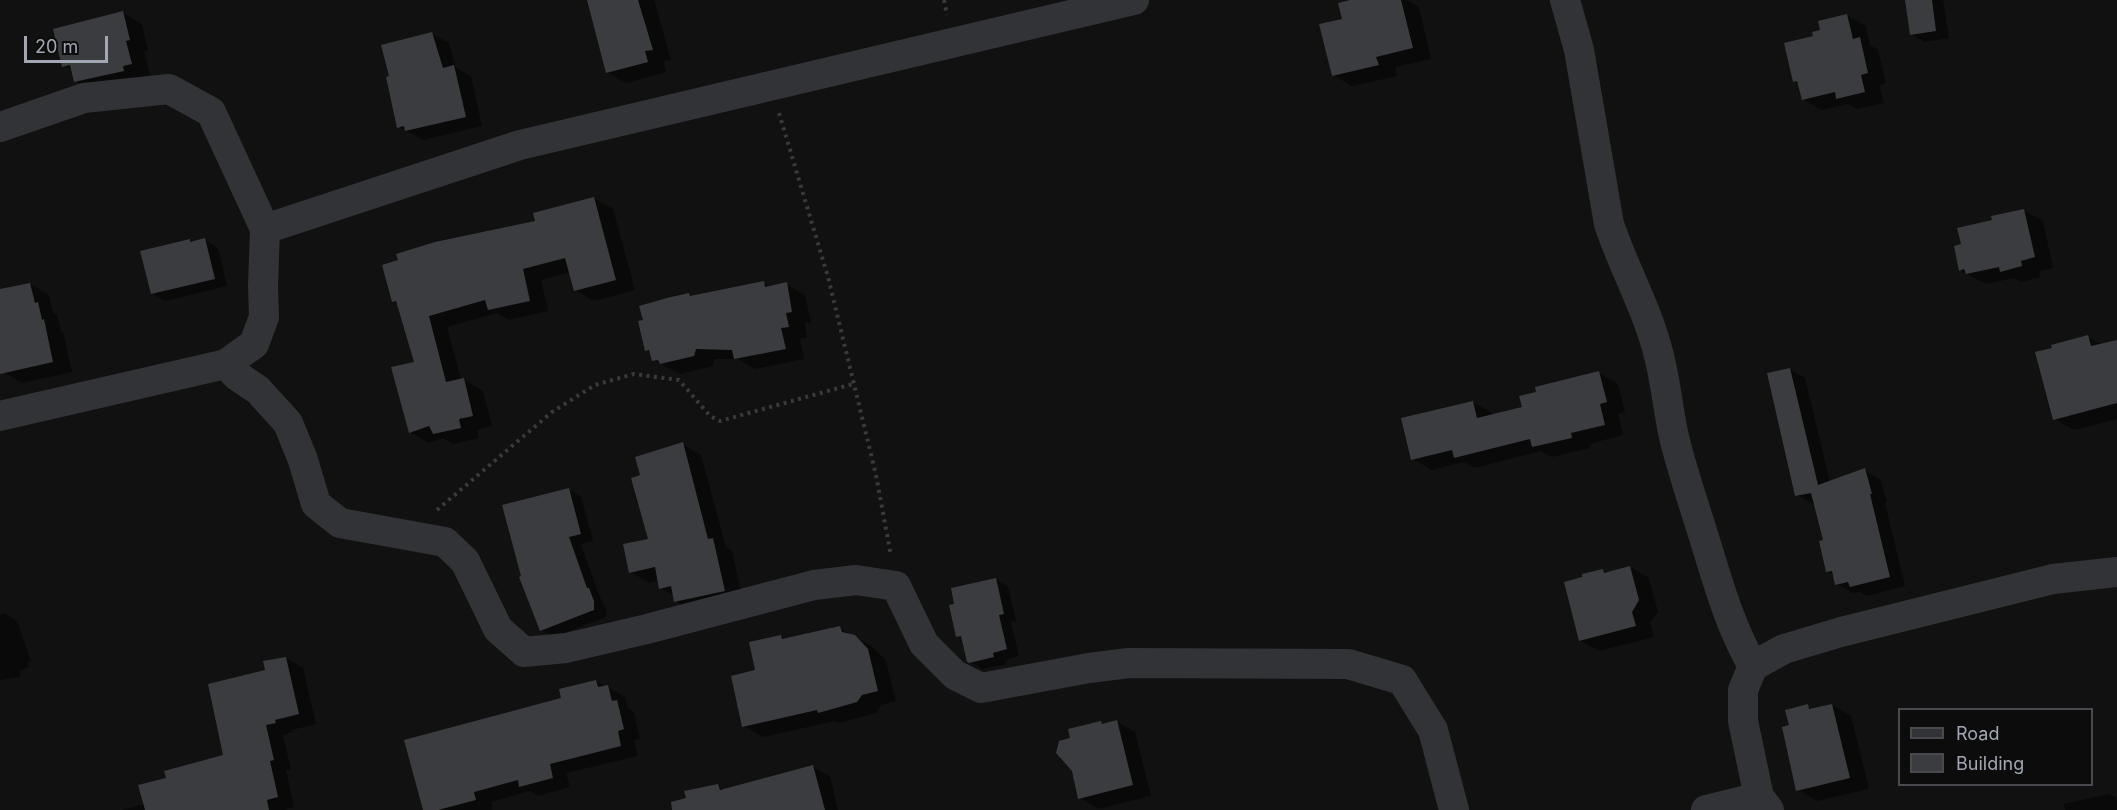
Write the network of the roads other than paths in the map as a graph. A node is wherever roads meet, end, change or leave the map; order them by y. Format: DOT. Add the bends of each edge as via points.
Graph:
graph roads {
  1 [pos="1134,0"];
  2 [pos="1565,0"];
  3 [pos="0,127"];
  4 [pos="265,229"];
  5 [pos="226,364"];
  6 [pos="0,416"];
  7 [pos="2117,572"];
  8 [pos="1753,666"];
  9 [pos="1764,803"];
  10 [pos="1454,810"];
  11 [pos="1706,810"];
  1 -- 4 [label="street" via="520,145"];
  2 -- 8 [label="street" via="1579,50 1609,224 1647,316 1674,436 1726,609"];
  3 -- 4 [label="street" via="84,98 170,89 211,112"];
  4 -- 5 [label="street" via="264,317 254,344"];
  5 -- 6 [label="street"];
  5 -- 10 [label="street" via="258,390 288,423 316,504 340,523 445,542 465,561 498,629 524,652 566,648 814,585 856,580 896,586 924,644 955,675 981,688 1129,663 1348,664 1402,680 1433,730"];
  7 -- 8 [label="street" via="2053,579 1841,632 1784,649"];
  8 -- 9 [label="street" via="1743,690 1743,721"];
  9 -- 11 [label="street"];
}
